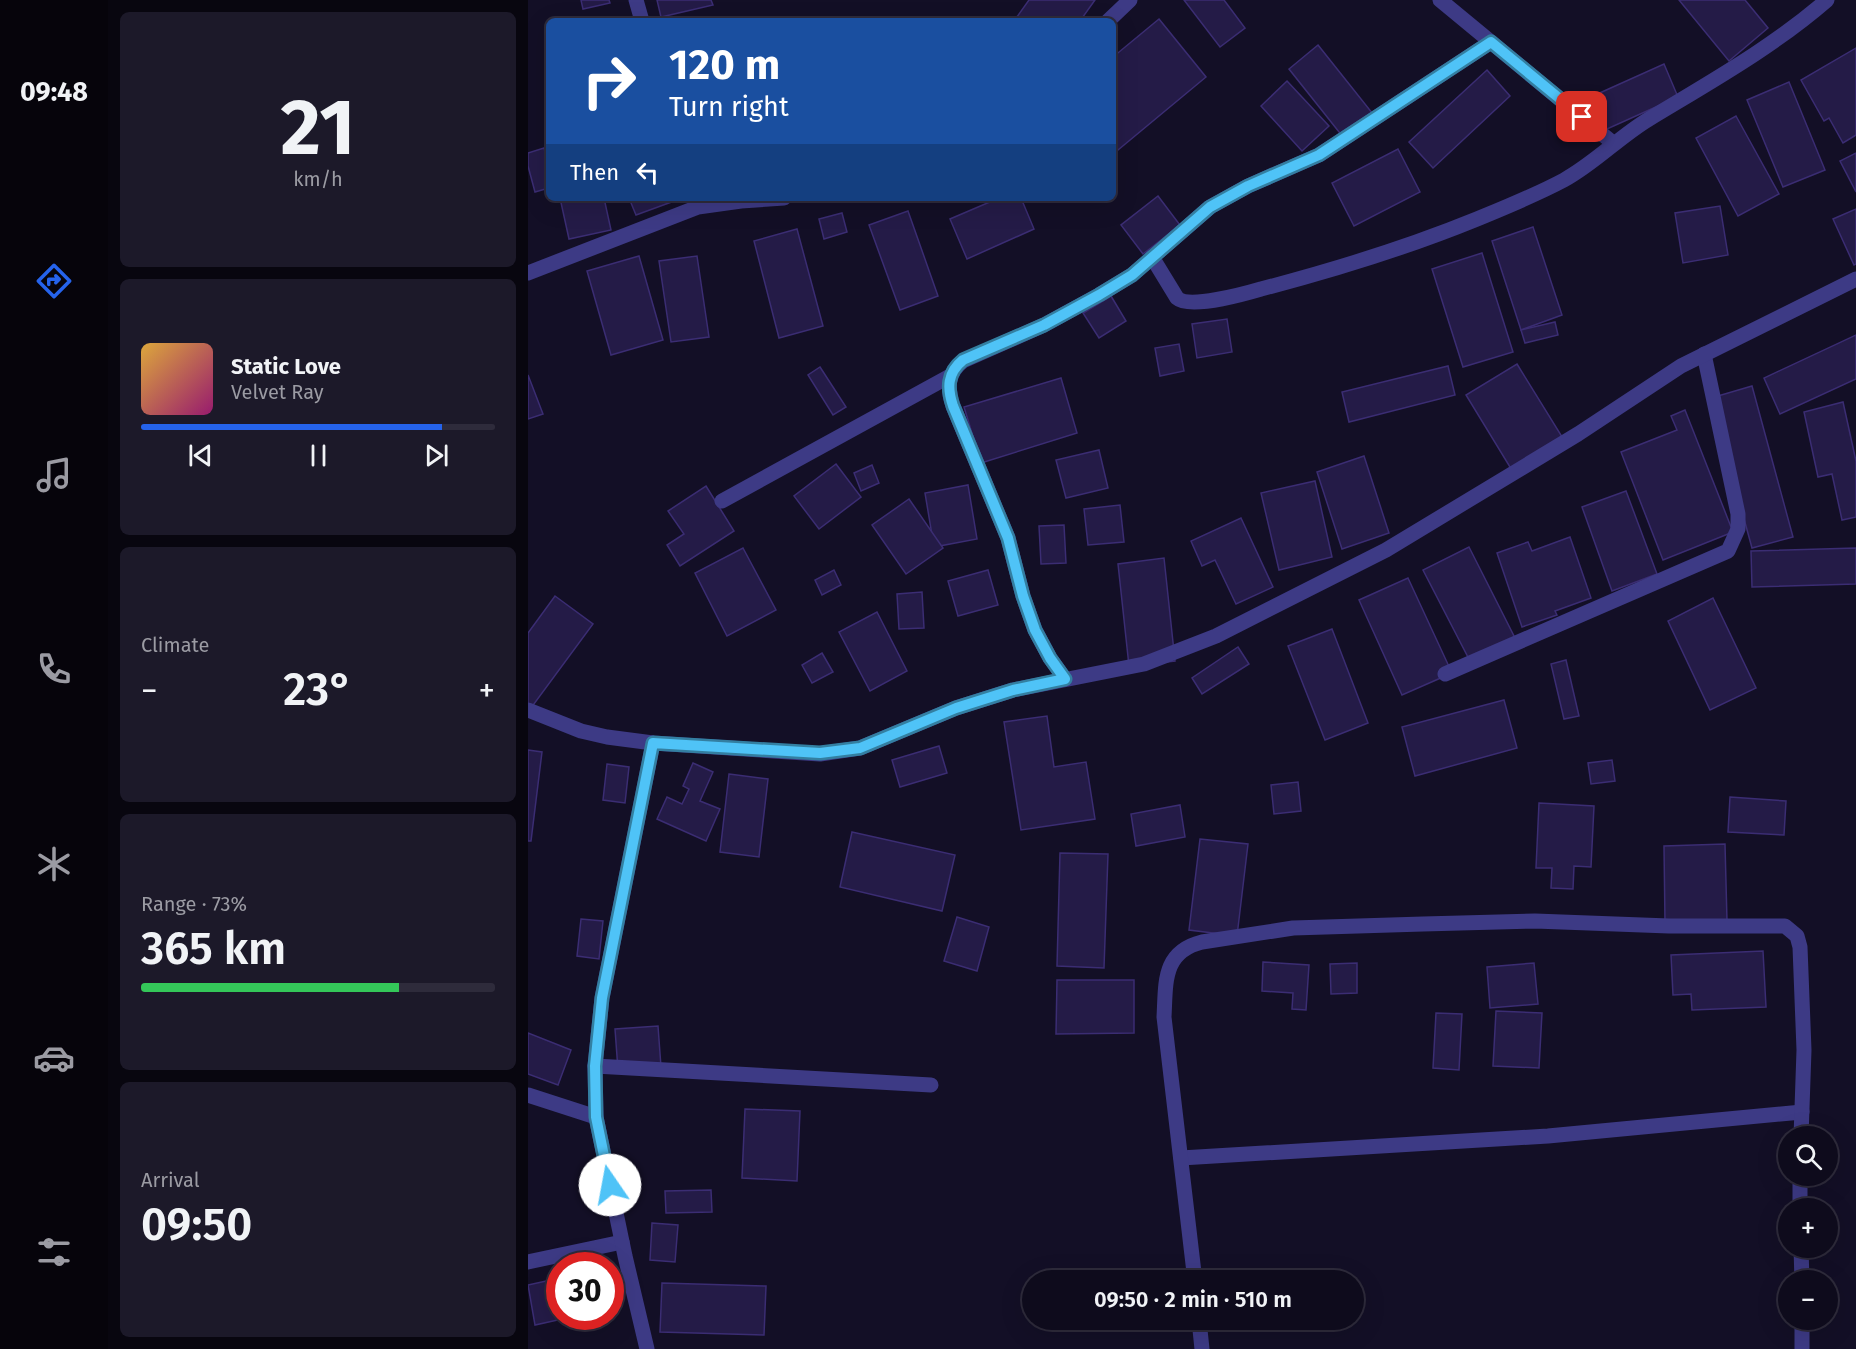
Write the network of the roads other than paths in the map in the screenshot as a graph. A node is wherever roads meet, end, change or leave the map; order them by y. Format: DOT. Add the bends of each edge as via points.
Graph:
graph roads {
  1 [pos="636,0"];
  2 [pos="1130,0"];
  3 [pos="1440,0"];
  4 [pos="1827,0"];
  5 [pos="641,18"];
  6 [pos="1111,18"];
  7 [pos="1491,42"];
  8 [pos="1613,143"];
  9 [pos="741,201"];
  10 [pos="697,203"];
  11 [pos="1152,257"];
  12 [pos="528,273"];
  13 [pos="1856,279"];
  14 [pos="1704,354"];
  15 [pos="950,376"];
  16 [pos="722,501"];
  17 [pos="1445,674"];
  18 [pos="1065,679"];
  19 [pos="528,710"];
  20 [pos="653,743"];
  21 [pos="595,1066"];
  22 [pos="931,1084"];
  23 [pos="528,1095"];
  24 [pos="1802,1112"];
  25 [pos="596,1117"];
  26 [pos="1801,1126"];
  27 [pos="1181,1158"];
  28 [pos="622,1242"];
  29 [pos="528,1262"];
  30 [pos="1194,1270"];
  31 [pos="1200,1330"];
  32 [pos="1802,1330"];
  33 [pos="646,1349"];
  34 [pos="1202,1349"];
  35 [pos="1802,1349"];
  1 -- 5 [label="street"];
  2 -- 6 [label="street"];
  3 -- 7 [label="street"];
  4 -- 8 [label="street" via="1742,63"];
  7 -- 8 [label="street"];
  7 -- 11 [label="street" via="1319,155 1210,207"];
  8 -- 11 [label="street" via="1586,166 1549,188 1420,242 1240,295 1180,302"];
  9 -- 10 [label="street"];
  10 -- 12 [label="street"];
  11 -- 15 [label="street" via="1132,275 1044,325 963,360"];
  13 -- 14 [label="street"];
  14 -- 17 [label="street" via="1738,514 1738,529 1728,551"];
  14 -- 18 [label="street" via="1386,550 1296,596 1216,636 1144,664"];
  15 -- 16 [label="street"];
  15 -- 18 [label="street" via="948,392 1008,538 1035,630"];
  18 -- 20 [label="street" via="956,708 860,748 839,752"];
  19 -- 20 [label="street" via="581,731"];
  20 -- 21 [label="street" via="602,998"];
  21 -- 22 [label="street"];
  21 -- 25 [label="street"];
  23 -- 25 [label="street"];
  24 -- 26 [label="street"];
  24 -- 27 [label="street" via="1548,1136"];
  24 -- 27 [label="street" via="1800,947 1797,936 1785,926 1535,921 1293,928 1190,945 1171,963 1164,1017"];
  25 -- 28 [label="street"];
  27 -- 30 [label="street"];
  28 -- 29 [label="street"];
  28 -- 33 [label="street"];
  31 -- 34 [label="street"];
  32 -- 35 [label="street"];
}
